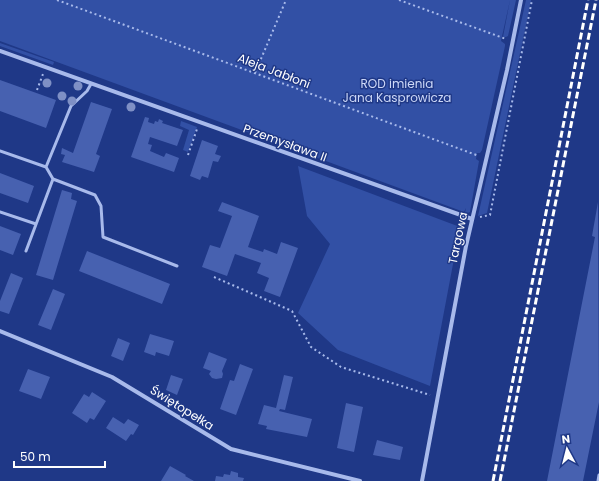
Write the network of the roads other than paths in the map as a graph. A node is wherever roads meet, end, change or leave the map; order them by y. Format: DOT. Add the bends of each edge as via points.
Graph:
graph roads {
  1 [pos="521,0"];
  2 [pos="0,51"];
  3 [pos="91,84"];
  4 [pos="0,151"];
  5 [pos="46,167"];
  6 [pos="52,179"];
  7 [pos="0,212"];
  8 [pos="472,220"];
  9 [pos="36,224"];
  10 [pos="26,251"];
  11 [pos="177,266"];
  12 [pos="0,331"];
  13 [pos="599,475"];
  14 [pos="360,481"];
  15 [pos="422,481"];
  16 [pos="598,481"];
  1 -- 8 [label="street, Targowa"];
  2 -- 3 [label="street, Przemysława II"];
  3 -- 5 [label="lane" via="71,106"];
  3 -- 8 [label="street, Przemysława II"];
  4 -- 5 [label="lane"];
  5 -- 6 [label="lane"];
  6 -- 9 [label="lane"];
  6 -- 11 [label="lane" via="95,195 101,206 103,237"];
  7 -- 9 [label="lane"];
  8 -- 15 [label="street, Targowa"];
  9 -- 10 [label="lane"];
  12 -- 14 [label="street, Świętopełka" via="112,377 230,449"];
  13 -- 16 [label="lane"];
}
